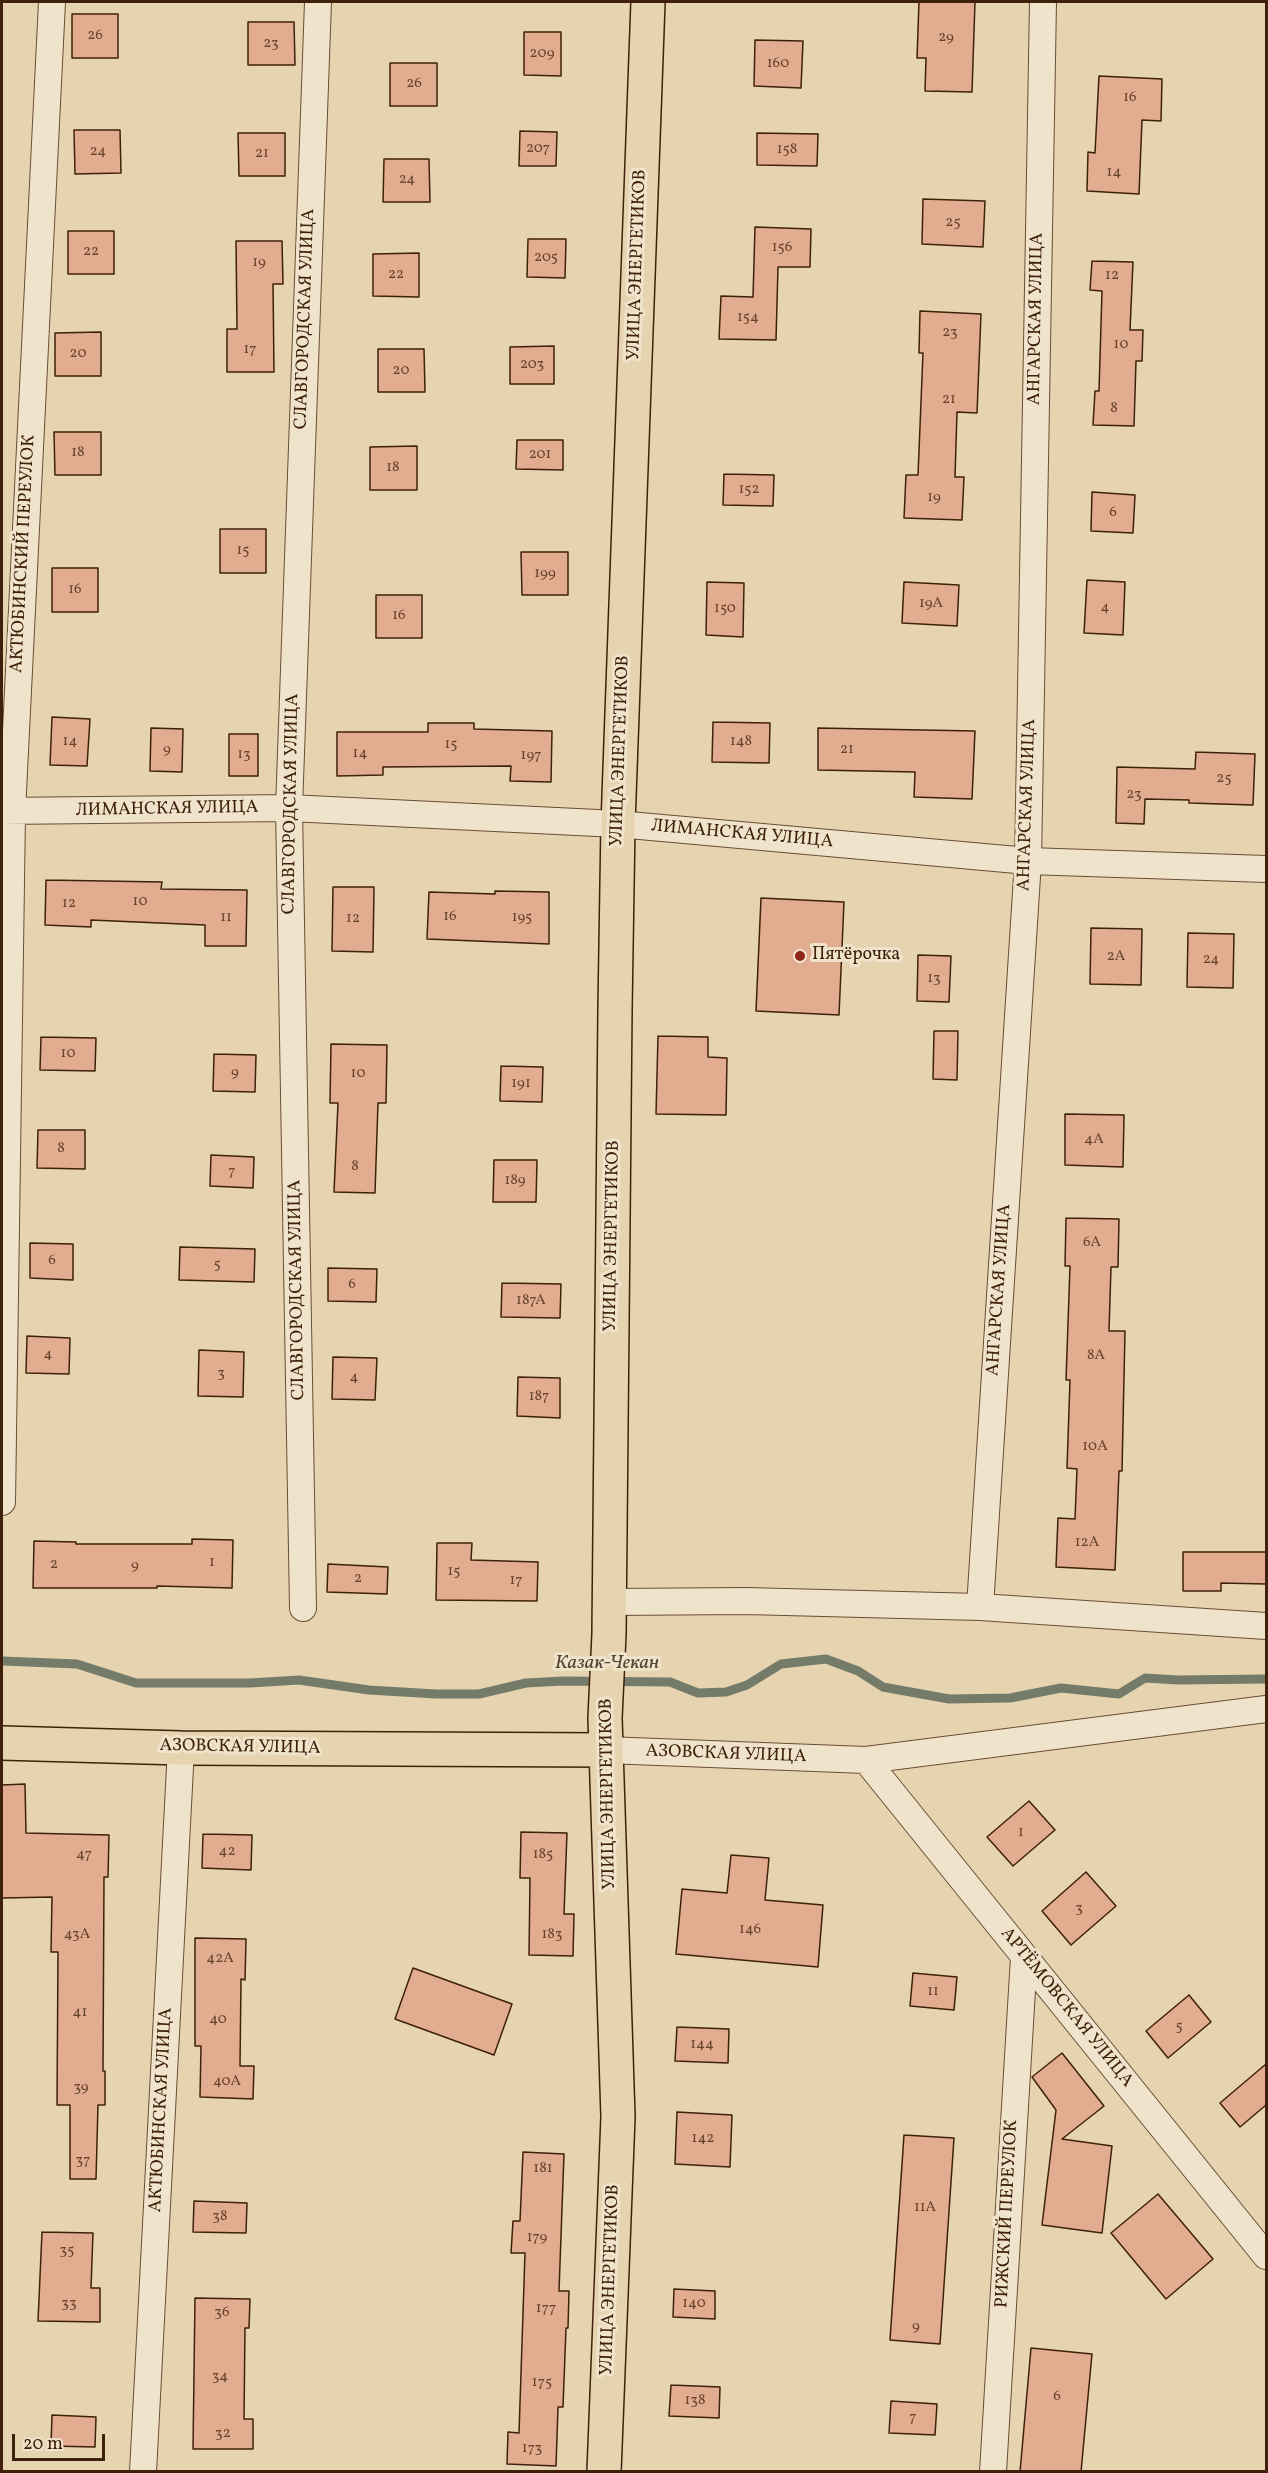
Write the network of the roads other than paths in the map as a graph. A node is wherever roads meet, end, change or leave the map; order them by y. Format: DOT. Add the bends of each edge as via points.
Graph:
graph roads {
  1 [pos="51,2"];
  2 [pos="318,2"];
  3 [pos="648,2"];
  4 [pos="1043,2"];
  5 [pos="289,808"];
  6 [pos="7,812"];
  7 [pos="618,824"];
  8 [pos="1028,861"];
  9 [pos="1266,869"];
  10 [pos="2,1502"];
  11 [pos="980,1607"];
  12 [pos="303,1608"];
  13 [pos="609,1618"];
  14 [pos="1266,1626"];
  15 [pos="1266,1709"];
  16 [pos="2,1743"];
  17 [pos="181,1748"];
  18 [pos="606,1750"];
  19 [pos="866,1760"];
  20 [pos="1024,1957"];
  21 [pos="1266,2256"];
  22 [pos="143,2472"];
  23 [pos="604,2472"];
  24 [pos="993,2472"];
  1 -- 6 [label="street, АКТЮБИНСКИЙ ПЕРЕУЛОК"];
  2 -- 5 [label="street, СЛАВГОРОДСКАЯ УЛИЦА"];
  3 -- 7 [label="main road, УЛИЦА ЭНЕРГЕТИКОВ"];
  4 -- 8 [label="street, АНГАРСКАЯ УЛИЦА"];
  5 -- 6 [label="street, ЛИМАНСКАЯ УЛИЦА"];
  5 -- 7 [label="street, ЛИМАНСКАЯ УЛИЦА"];
  5 -- 12 [label="street, СЛАВГОРОДСКАЯ УЛИЦА"];
  6 -- 10 [label="street, АКТЮБИНСКИЙ ПЕРЕУЛОК"];
  7 -- 8 [label="street, ЛИМАНСКАЯ УЛИЦА"];
  7 -- 13 [label="main road, УЛИЦА ЭНЕРГЕТИКОВ"];
  8 -- 9 [label="street, ЛИМАНСКАЯ УЛИЦА"];
  8 -- 11 [label="street, АНГАРСКАЯ УЛИЦА"];
  11 -- 13 [label="street" via="746,1600"];
  11 -- 14 [label="street"];
  13 -- 18 [label="main road, УЛИЦА ЭНЕРГЕТИКОВ"];
  15 -- 19 [label="street, АЗОВСКАЯ УЛИЦА"];
  16 -- 17 [label="main road, АЗОВСКАЯ УЛИЦА"];
  17 -- 18 [label="main road, АЗОВСКАЯ УЛИЦА"];
  17 -- 22 [label="street, АКТЮБИНСКАЯ УЛИЦА"];
  18 -- 19 [label="street, АЗОВСКАЯ УЛИЦА"];
  18 -- 23 [label="main road, УЛИЦА ЭНЕРГЕТИКОВ" via="618,2117"];
  19 -- 20 [label="street, АРТЁМОВСКАЯ УЛИЦА"];
  20 -- 21 [label="street, АРТЁМОВСКАЯ УЛИЦА"];
  20 -- 24 [label="street, РИЖСКИЙ ПЕРЕУЛОК"];
}
